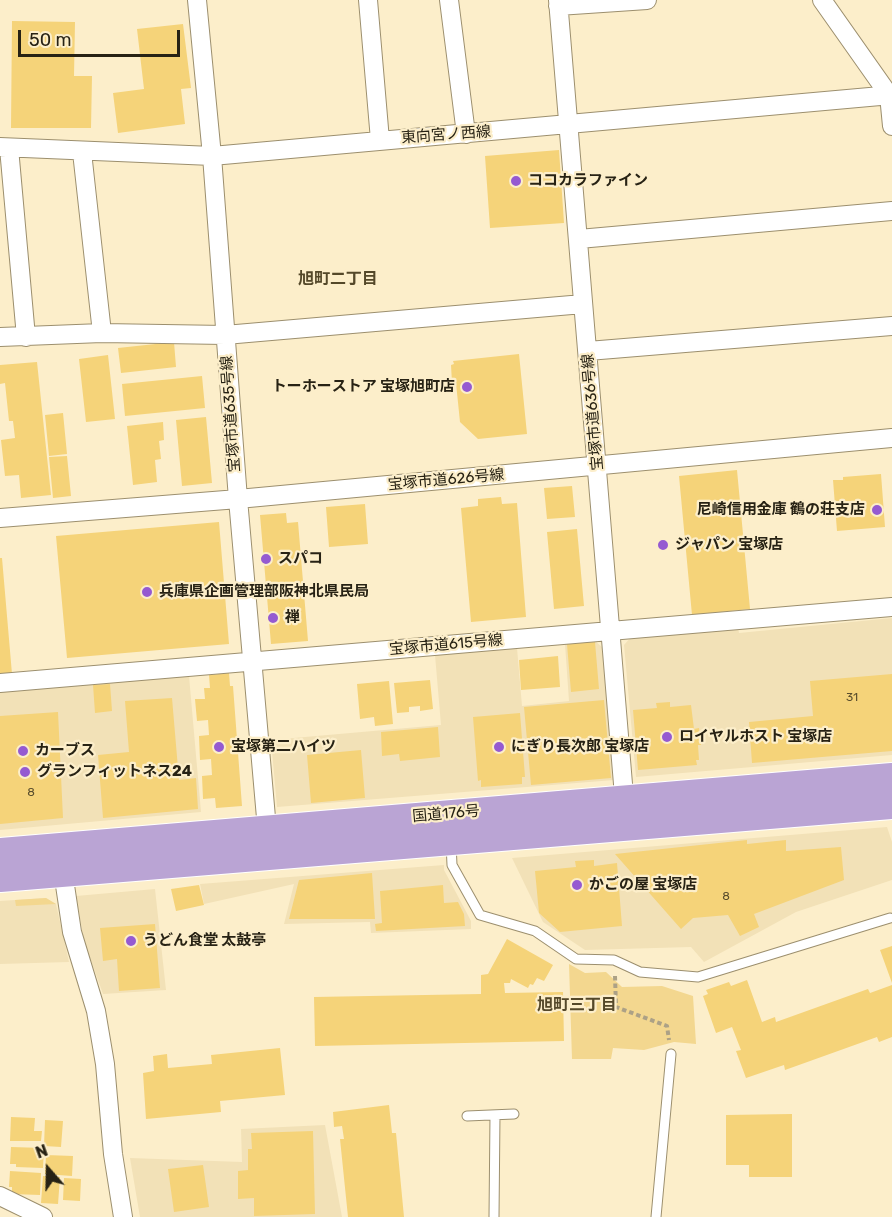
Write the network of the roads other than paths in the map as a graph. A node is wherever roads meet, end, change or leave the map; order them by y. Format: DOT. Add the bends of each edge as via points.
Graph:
graph roads {
  1 [pos="197,0"];
  2 [pos="368,0"];
  3 [pos="449,0"];
  4 [pos="647,0"];
  5 [pos="822,0"];
  6 [pos="558,3"];
  7 [pos="890,95"];
  8 [pos="569,126"];
  9 [pos="892,126"];
  10 [pos="466,134"];
  11 [pos="380,140"];
  12 [pos="5,147"];
  13 [pos="82,152"];
  14 [pos="212,156"];
  15 [pos="892,211"];
  16 [pos="579,239"];
  17 [pos="583,304"];
  18 [pos="892,326"];
  19 [pos="102,333"];
  20 [pos="225,335"];
  21 [pos="0,337"];
  22 [pos="26,337"];
  23 [pos="588,351"];
  24 [pos="892,438"];
  25 [pos="598,466"];
  26 [pos="238,499"];
  27 [pos="0,518"];
  28 [pos="892,607"];
  29 [pos="612,630"];
  30 [pos="252,662"];
  31 [pos="0,683"];
  32 [pos="892,778"];
  33 [pos="892,804"];
  34 [pos="625,812"];
  35 [pos="267,829"];
  36 [pos="451,839"];
  37 [pos="0,853"];
  38 [pos="63,872"];
  39 [pos="0,877"];
  40 [pos="890,918"];
  41 [pos="671,1054"];
  42 [pos="514,1114"];
  43 [pos="495,1115"];
  44 [pos="467,1116"];
  45 [pos="0,1196"];
  46 [pos="43,1217"];
  47 [pos="123,1217"];
  48 [pos="494,1217"];
  49 [pos="656,1217"];
  1 -- 14 [label="street, 宝塚市道635号線"];
  2 -- 11 [label="street"];
  3 -- 10 [label="street"];
  4 -- 6 [label="street"];
  5 -- 7 [label="street"];
  6 -- 8 [label="street, 宝塚市道636号線"];
  7 -- 8 [label="street, 東向宮ノ西線"];
  7 -- 9 [label="street"];
  8 -- 10 [label="street, 東向宮ノ西線"];
  8 -- 16 [label="street, 宝塚市道636号線"];
  10 -- 11 [label="street, 東向宮ノ西線"];
  11 -- 14 [label="street, 東向宮ノ西線"];
  12 -- 13 [label="street, 東向宮ノ西線"];
  12 -- 22 [label="street"];
  13 -- 14 [label="street, 東向宮ノ西線"];
  13 -- 19 [label="street"];
  14 -- 20 [label="street, 宝塚市道635号線"];
  15 -- 16 [label="street"];
  16 -- 17 [label="street, 宝塚市道636号線"];
  17 -- 20 [label="street"];
  17 -- 23 [label="street, 宝塚市道636号線"];
  18 -- 23 [label="street"];
  19 -- 20 [label="street"];
  19 -- 22 [label="street"];
  20 -- 26 [label="street, 宝塚市道635号線"];
  21 -- 22 [label="street"];
  23 -- 25 [label="street, 宝塚市道636号線"];
  24 -- 25 [label="street, 宝塚市道626号線"];
  25 -- 26 [label="street, 宝塚市道626号線"];
  25 -- 29 [label="street, 宝塚市道636号線"];
  26 -- 27 [label="street, 宝塚市道626号線"];
  26 -- 30 [label="street, 宝塚市道635号線"];
  28 -- 29 [label="street, 宝塚市道615号線"];
  29 -- 30 [label="street, 宝塚市道615号線"];
  29 -- 34 [label="street, 宝塚市道636号線"];
  30 -- 31 [label="street, 宝塚市道615号線"];
  30 -- 35 [label="street, 宝塚市道635号線"];
  32 -- 34 [label="highway, 国道176号"];
  33 -- 34 [label="highway, 国道176号"];
  34 -- 35 [label="highway, 国道176号"];
  34 -- 36 [label="highway, 国道176号"];
  35 -- 37 [label="highway, 国道176号"];
  36 -- 38 [label="highway, 国道176号"];
  36 -- 40 [label="lane" via="452,865 480,915 535,931 576,959 614,960 640,972 698,977"];
  38 -- 39 [label="highway, 国道176号"];
  38 -- 47 [label="street" via="72,932 96,1011"];
  41 -- 49 [label="lane"];
  42 -- 43 [label="lane"];
  43 -- 44 [label="lane"];
  43 -- 48 [label="lane"];
  45 -- 46 [label="street"];
}
